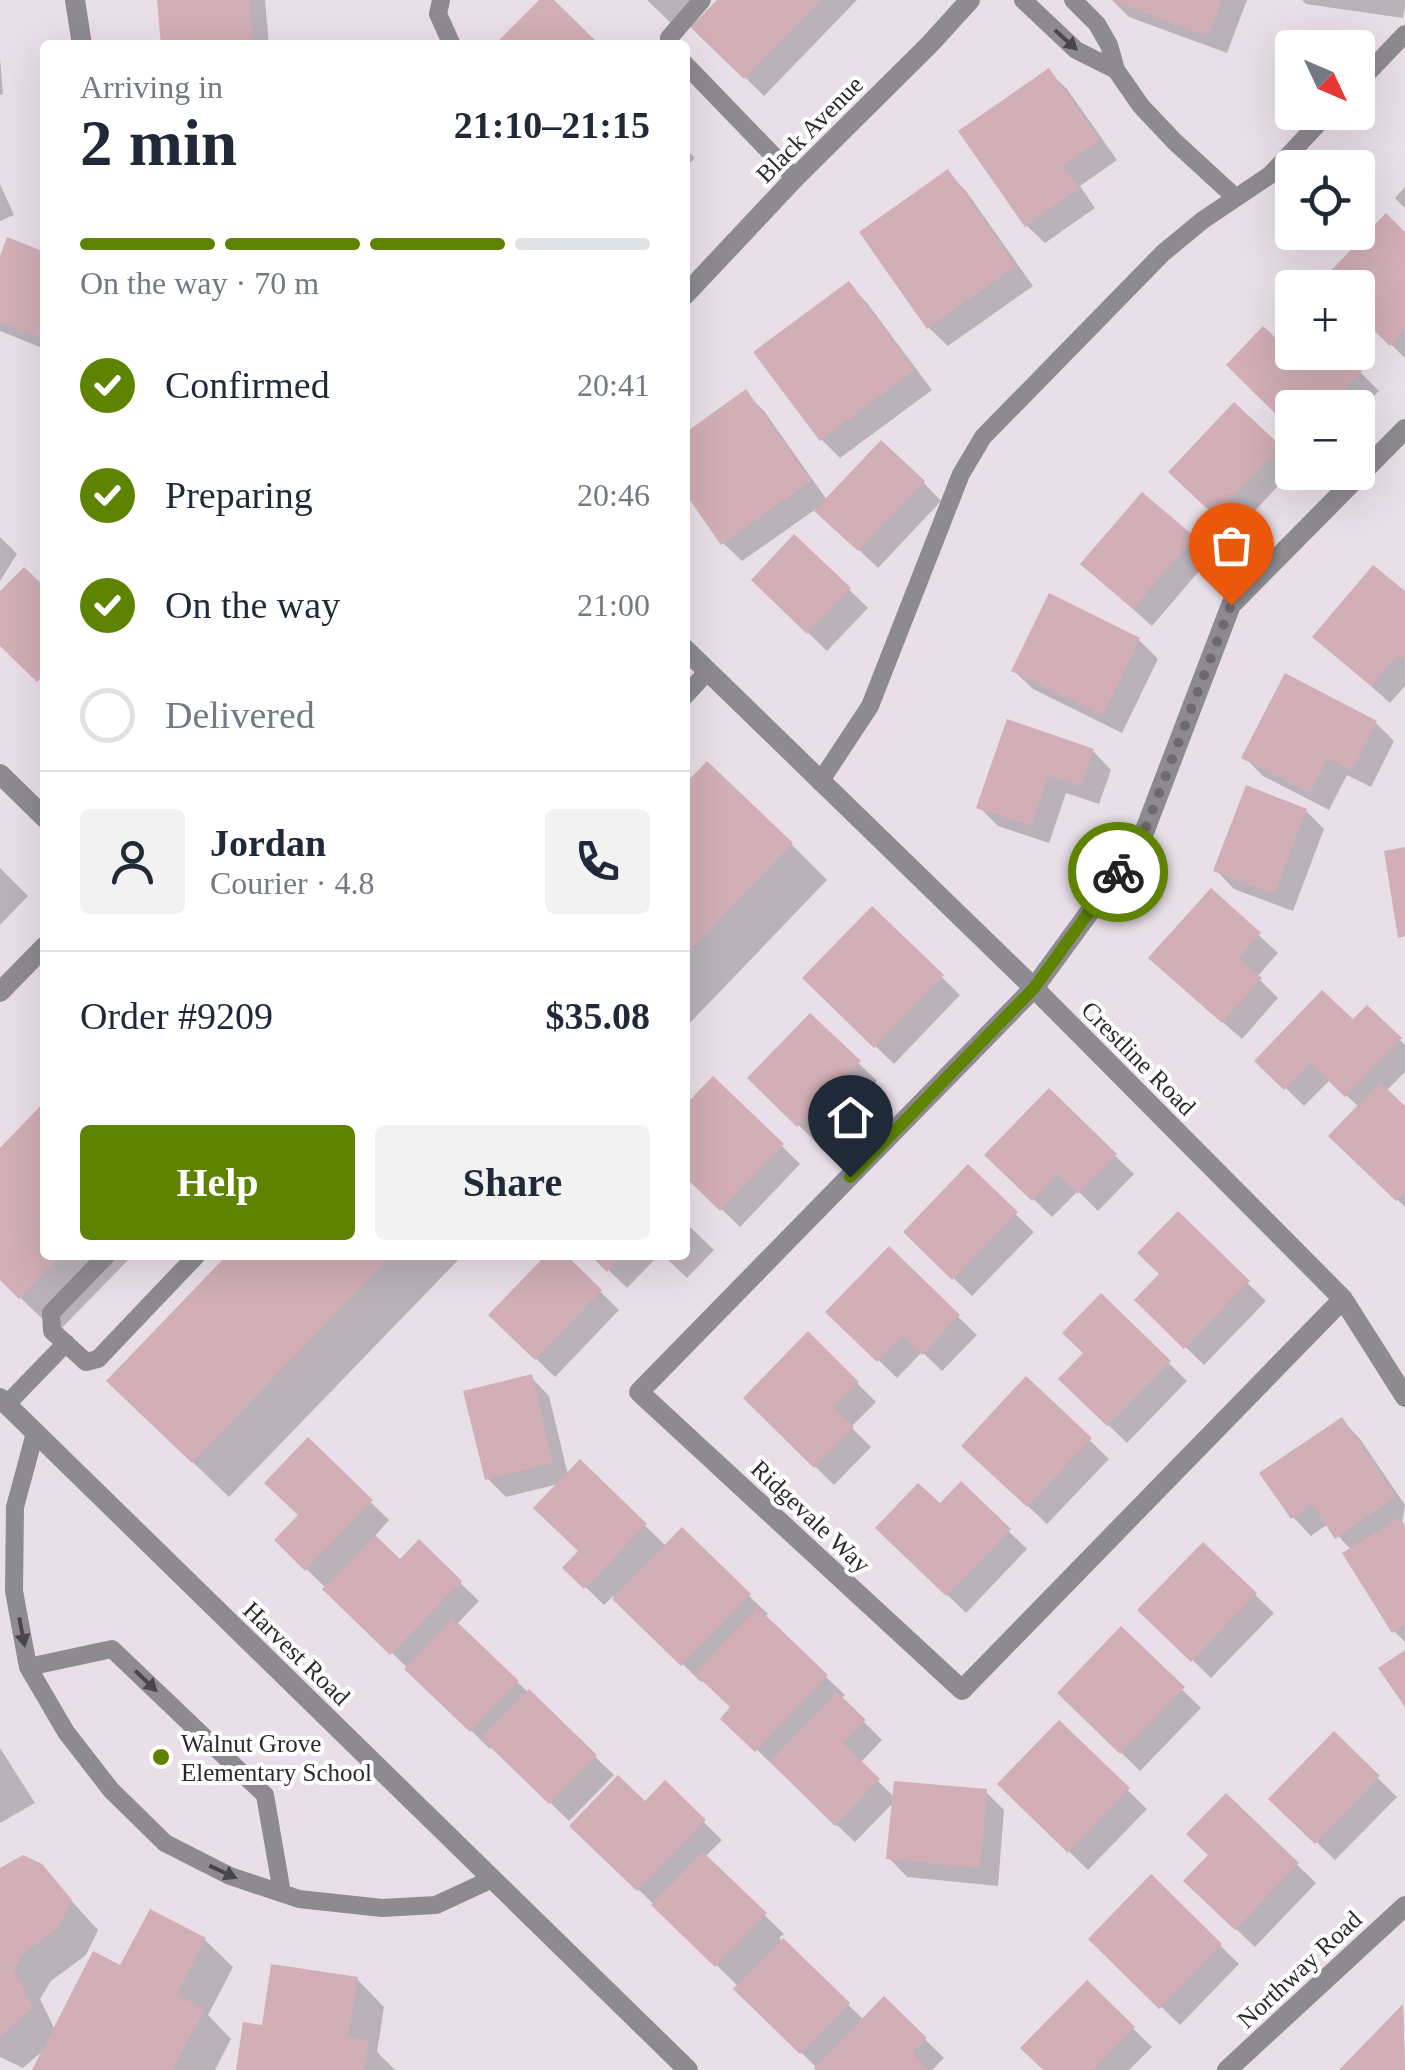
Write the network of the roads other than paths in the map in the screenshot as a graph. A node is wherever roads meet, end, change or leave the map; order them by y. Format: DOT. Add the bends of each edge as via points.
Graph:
graph roads {
  1 [pos="75,0"];
  2 [pos="441,0"];
  3 [pos="702,0"];
  4 [pos="970,0"];
  5 [pos="1023,0"];
  6 [pos="1073,0"];
  7 [pos="1405,34"];
  8 [pos="81,40"];
  9 [pos="450,40"];
  10 [pos="671,40"];
  11 [pos="1375,65"];
  12 [pos="690,69"];
  13 [pos="1116,70"];
  14 [pos="1312,130"];
  15 [pos="795,178"];
  16 [pos="1236,198"];
  17 [pos="690,283"];
  18 [pos="1405,429"];
  19 [pos="690,655"];
  20 [pos="707,672"];
  21 [pos="690,691"];
  22 [pos="0,774"];
  23 [pos="820,782"];
  24 [pos="40,813"];
  25 [pos="40,951"];
  26 [pos="1034,988"];
  27 [pos="0,992"];
  28 [pos="101,1260"];
  29 [pos="192,1260"];
  30 [pos="1343,1299"];
  31 [pos="66,1343"];
  32 [pos="1405,1397"];
  33 [pos="3,1402"];
  34 [pos="35,1432"];
  35 [pos="28,1667"];
  36 [pos="492,1879"];
  37 [pos="282,1893"];
  38 [pos="1405,1906"];
  39 [pos="688,2070"];
  40 [pos="1227,2070"];
  1 -- 8 [label="street"];
  2 -- 9 [label="lane" via="438,14"];
  3 -- 10 [label="lane"];
  4 -- 15 [label="street, Black Avenue"];
  5 -- 13 [label="lane, one-way" via="1076,50"];
  6 -- 13 [label="lane" via="1097,24"];
  7 -- 11 [label="lane"];
  12 -- 15 [label="lane"];
  13 -- 16 [label="lane" via="1141,106"];
  14 -- 16 [label="lane" via="1270,175"];
  15 -- 17 [label="street, Black Avenue"];
  16 -- 23 [label="lane" via="1163,253 983,437 961,474 870,706"];
  18 -- 26 [label="street" via="1231,605 1140,843"];
  19 -- 20 [label="street, Crestline Road"];
  20 -- 21 [label="lane"];
  20 -- 23 [label="street, Crestline Road"];
  22 -- 24 [label="street"];
  23 -- 26 [label="street, Crestline Road"];
  25 -- 27 [label="street"];
  26 -- 30 [label="street, Crestline Road"];
  26 -- 30 [label="street, Ridgevale Way" via="639,1392 962,1690"];
  28 -- 31 [label="lane" via="51,1313 52,1331"];
  29 -- 31 [label="lane" via="98,1359 86,1362"];
  30 -- 32 [label="street, Crestline Road"];
  31 -- 33 [label="lane"];
  33 -- 34 [label="street, Harvest Road"];
  34 -- 35 [label="lane, one-way" via="15,1507 14,1592"];
  34 -- 36 [label="street, Harvest Road"];
  35 -- 37 [label="lane, one-way" via="88,1761 165,1843"];
  35 -- 37 [label="lane, one-way" via="112,1649 264,1795"];
  36 -- 37 [label="lane" via="436,1904 400,1907"];
  36 -- 39 [label="street, Harvest Road"];
  38 -- 40 [label="street, Northway Road"];
}
